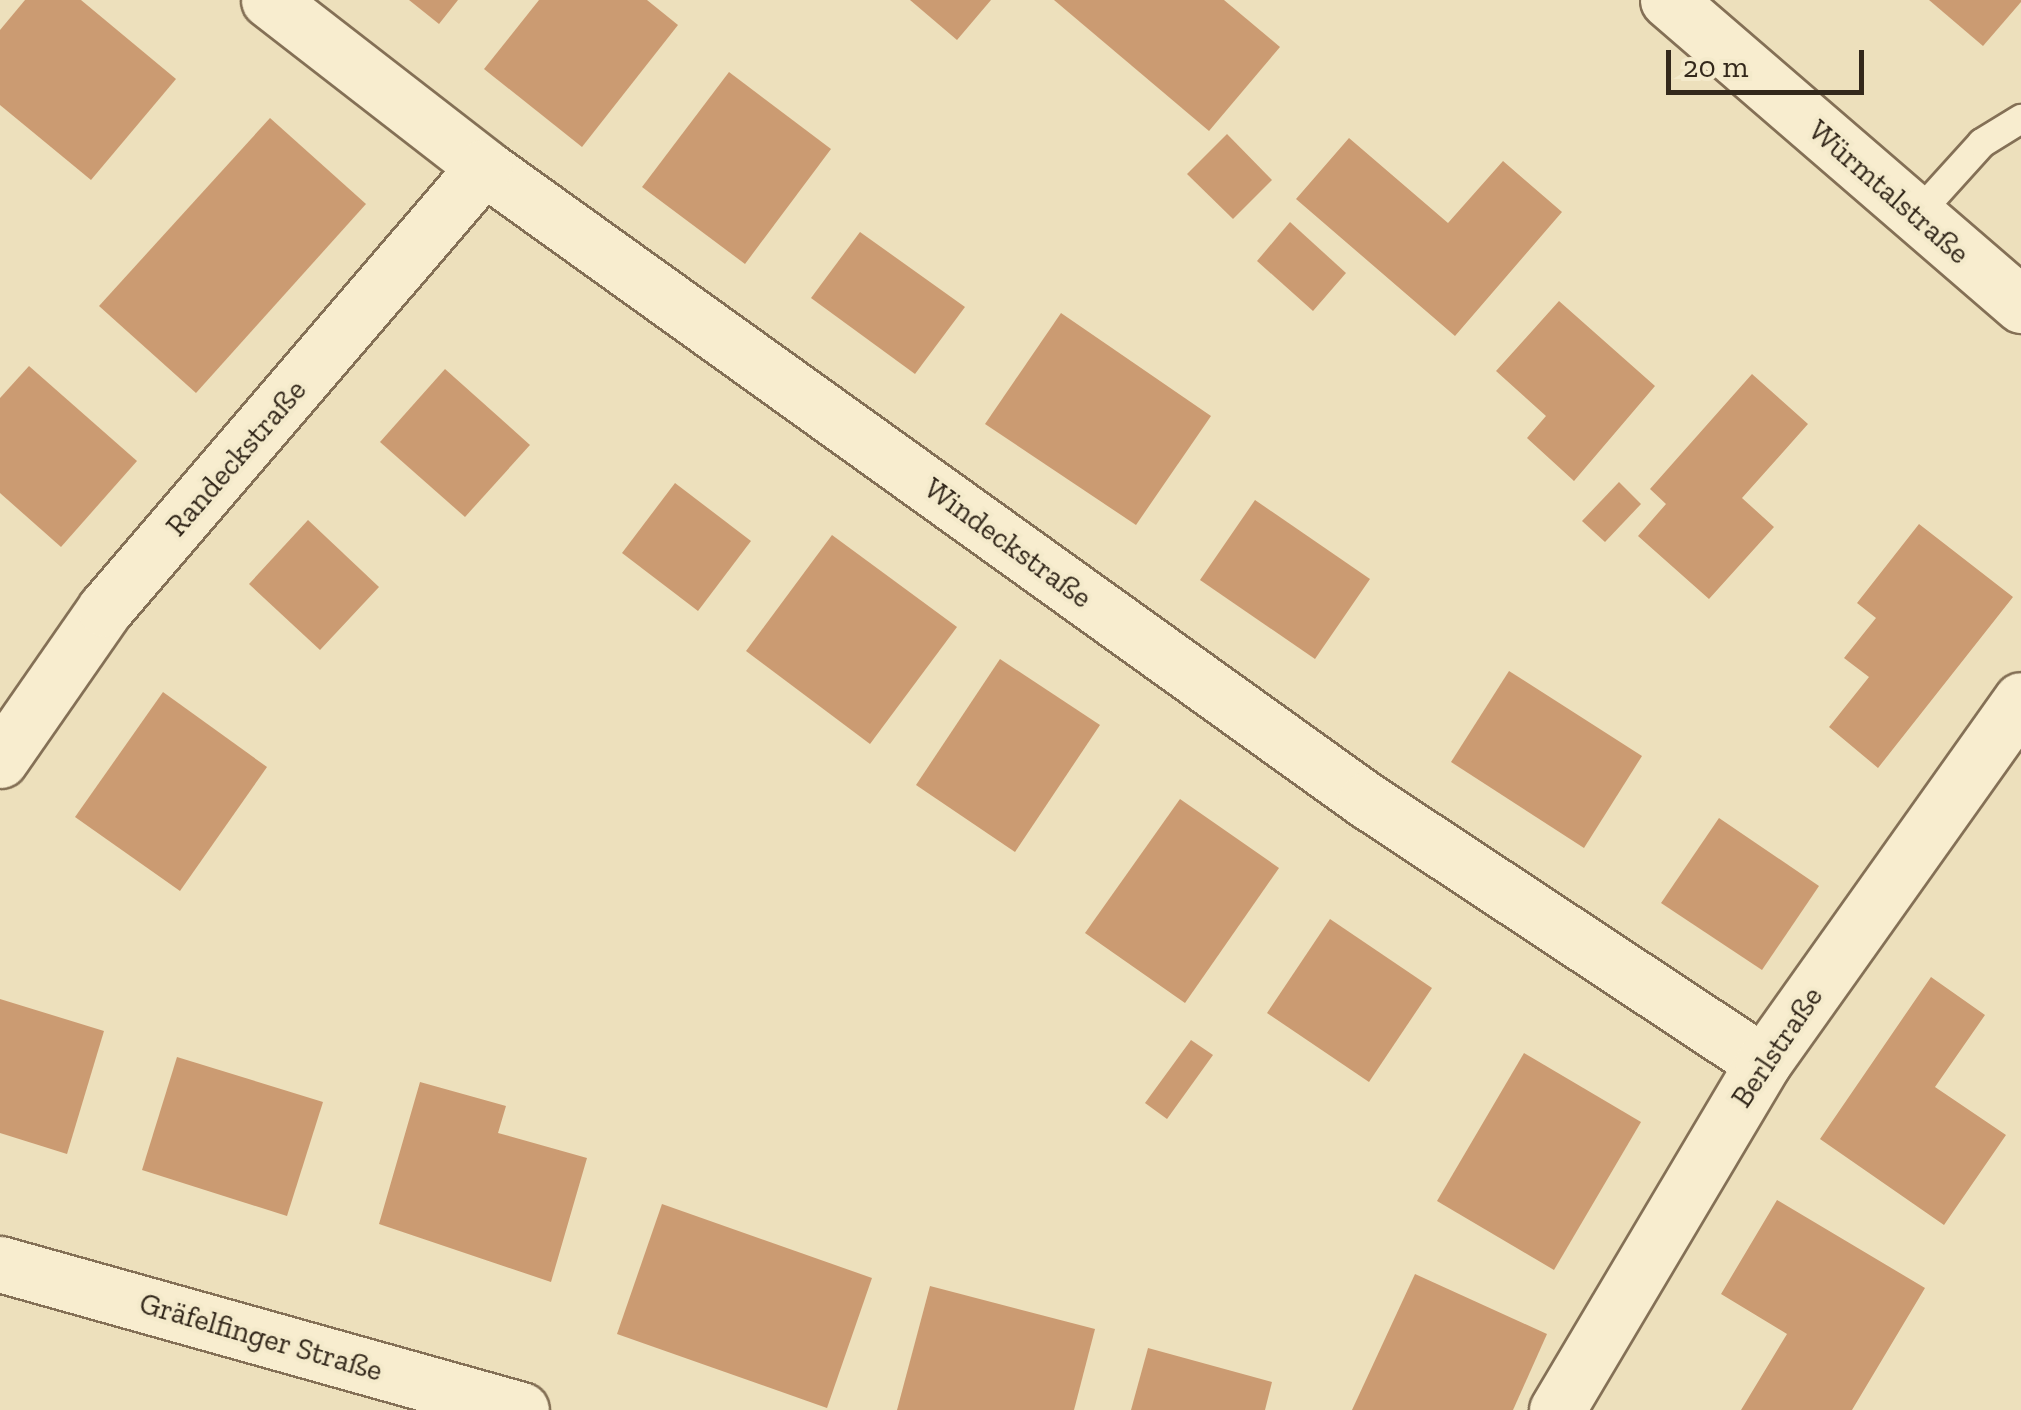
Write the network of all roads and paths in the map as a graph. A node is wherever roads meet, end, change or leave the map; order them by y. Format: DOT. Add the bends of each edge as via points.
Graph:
graph roads {
  1 [pos="269,0"];
  2 [pos="1685,5"];
  3 [pos="2021,119"];
  4 [pos="484,167"];
  5 [pos="1916,216"];
  6 [pos="2021,306"];
  7 [pos="2021,700"];
  8 [pos="0,760"];
  9 [pos="1763,1063"];
  10 [pos="0,1264"];
  11 [pos="522,1410"];
  12 [pos="1556,1410"];
  1 -- 4 [label="street, Windeckstraße"];
  2 -- 5 [label="street, Würmtalstraße"];
  3 -- 5 [label="lane" via="1982,143"];
  4 -- 8 [label="street, Randeckstraße" via="106,609"];
  4 -- 9 [label="street, Windeckstraße" via="1366,800"];
  5 -- 6 [label="street, Würmtalstraße"];
  7 -- 9 [label="street, Berlstraße"];
  9 -- 12 [label="street, Berlstraße"];
  10 -- 11 [label="street, Gräfelfinger Straße"];
}
